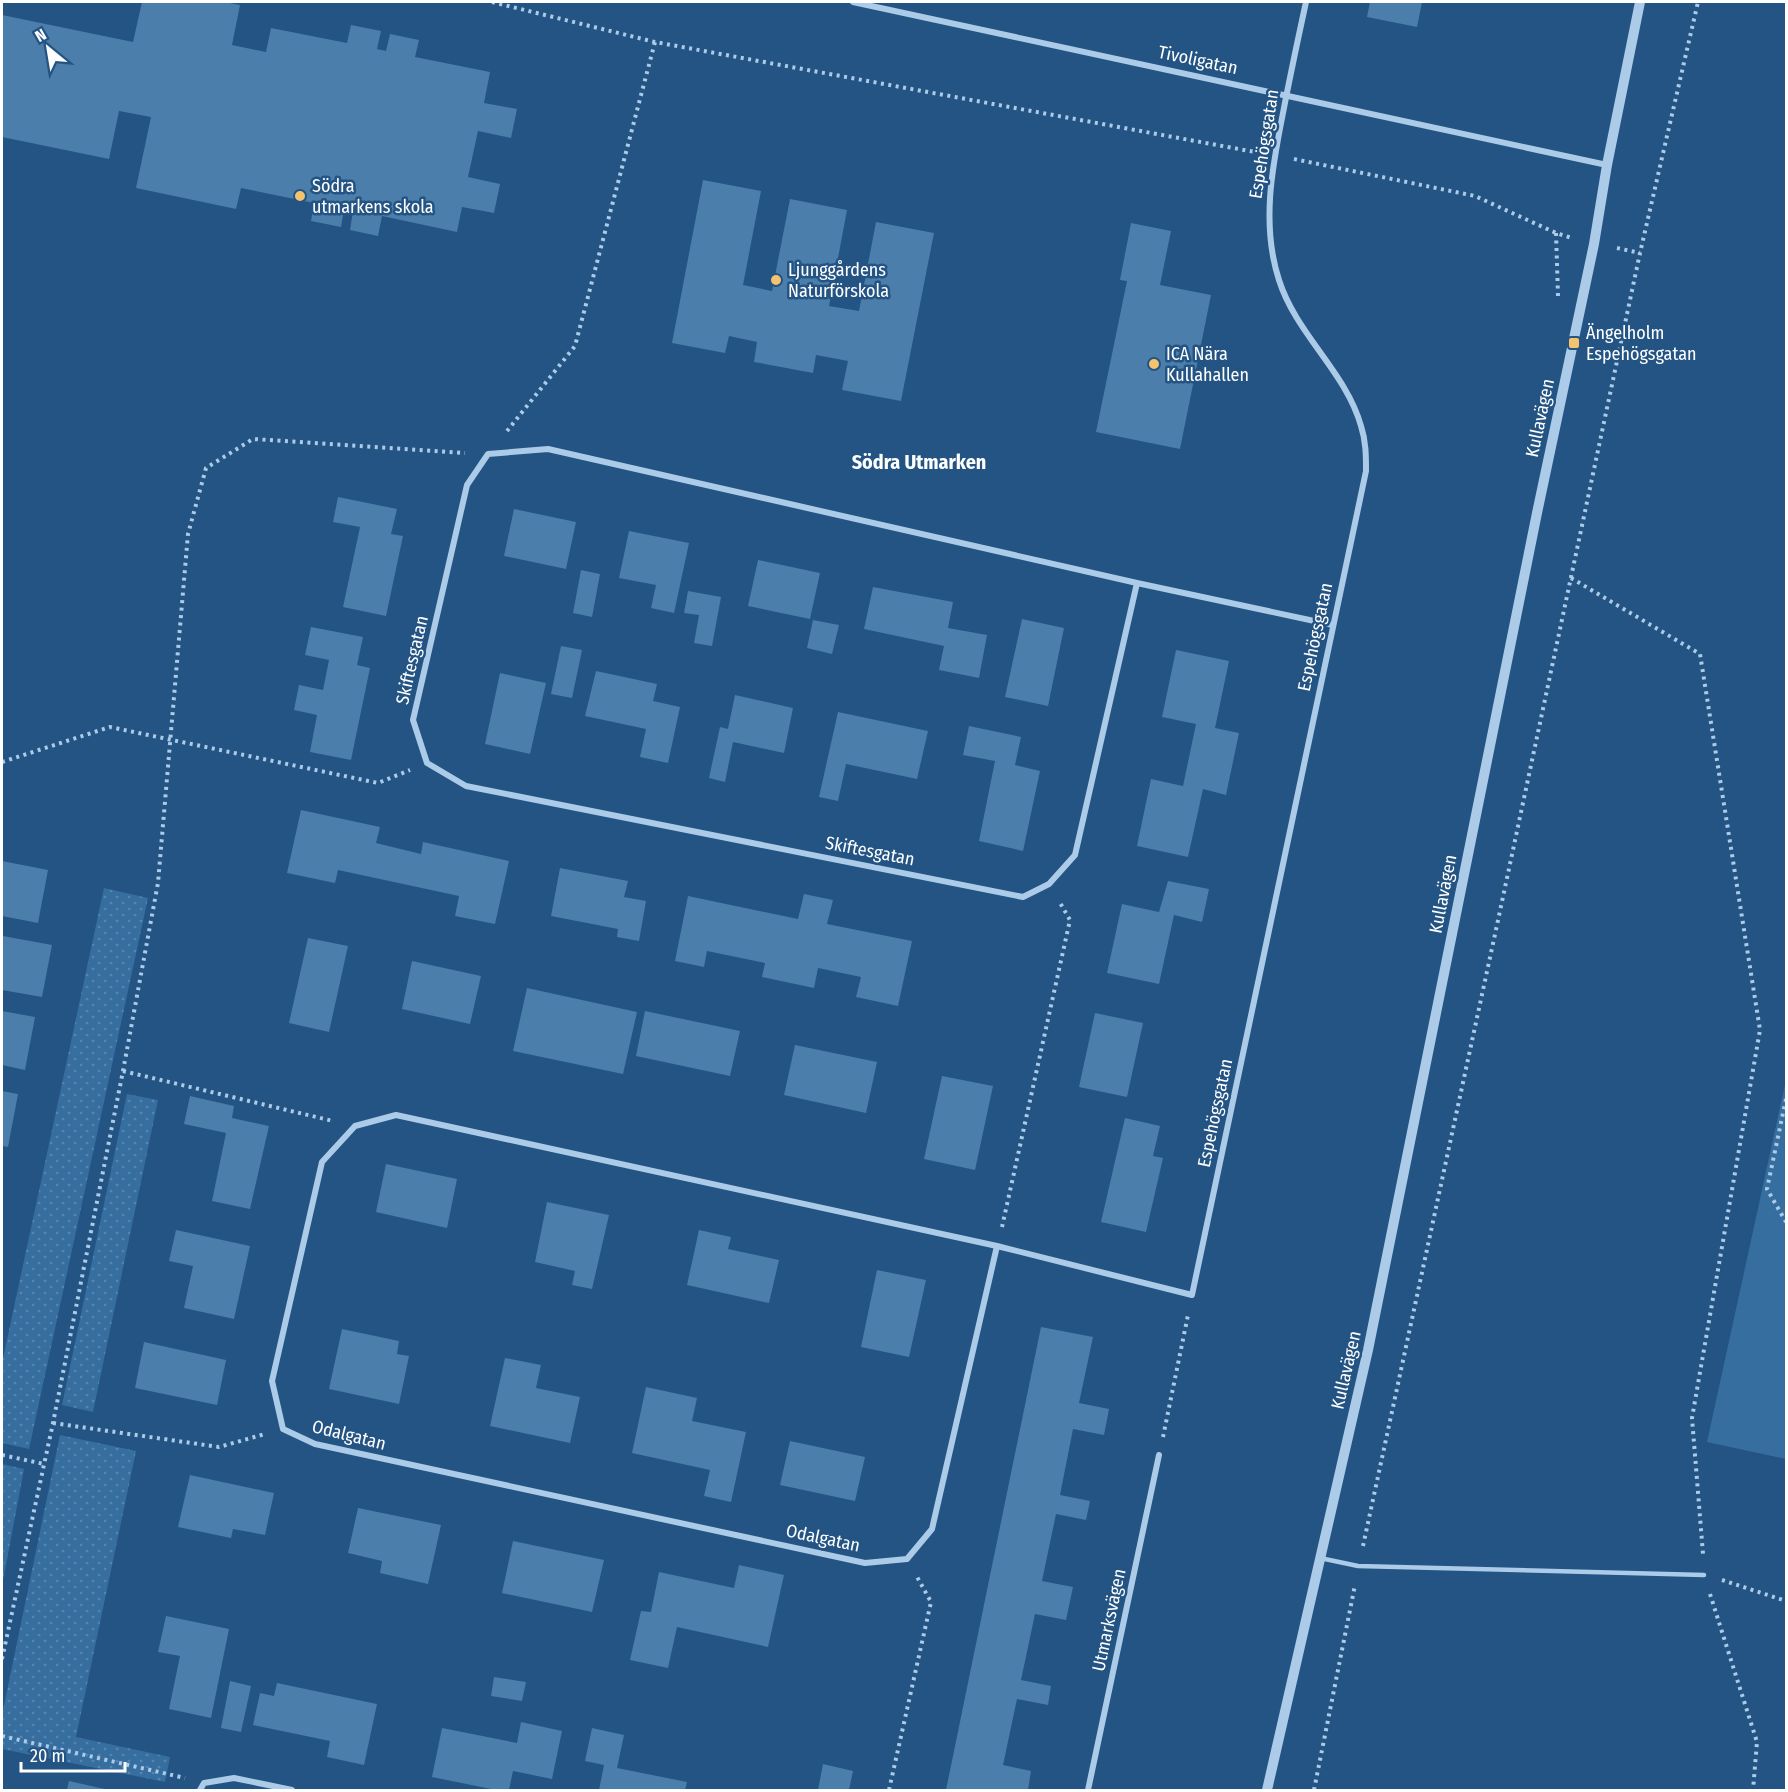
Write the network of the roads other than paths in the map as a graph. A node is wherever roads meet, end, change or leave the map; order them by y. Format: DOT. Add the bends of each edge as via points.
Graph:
graph roads {
  1 [pos="853,2"];
  2 [pos="1306,2"];
  3 [pos="1640,2"];
  4 [pos="1286,95"];
  5 [pos="1607,165"];
  6 [pos="1137,583"];
  7 [pos="1333,625"];
  8 [pos="997,1246"];
  9 [pos="1159,1455"];
  10 [pos="1320,1558"];
  11 [pos="1704,1575"];
  12 [pos="200,1791"];
  13 [pos="292,1791"];
  14 [pos="1089,1791"];
  15 [pos="1267,1791"];
  1 -- 4 [label="street, Tivoligatan"];
  2 -- 4 [label="street, Espehögsgatan"];
  3 -- 5 [label="street, Kullavägen"];
  4 -- 5 [label="street, Tivoligatan"];
  4 -- 7 [label="street, Espehögsgatan" via="1270,182 1271,246 1279,280 1297,318 1350,398 1365,447 1366,471"];
  5 -- 10 [label="street, Kullavägen" via="1368,1350"];
  6 -- 6 [label="street, Skiftesgatan" via="1075,855 1049,885 1023,897 466,786 427,763 413,720 467,485 488,454 548,449"];
  6 -- 7 [label="street"];
  7 -- 8 [label="street, Espehögsgatan" via="1192,1296"];
  8 -- 8 [label="street, Odalgatan" via="932,1529 907,1558 865,1563 315,1444 283,1430 272,1381 322,1162 355,1126 396,1115"];
  9 -- 14 [label="street, Utmarksvägen"];
  10 -- 11 [label="lane" via="1358,1566"];
  10 -- 15 [label="street, Kullavägen"];
  12 -- 13 [label="street" via="204,1783 234,1778"];
}
